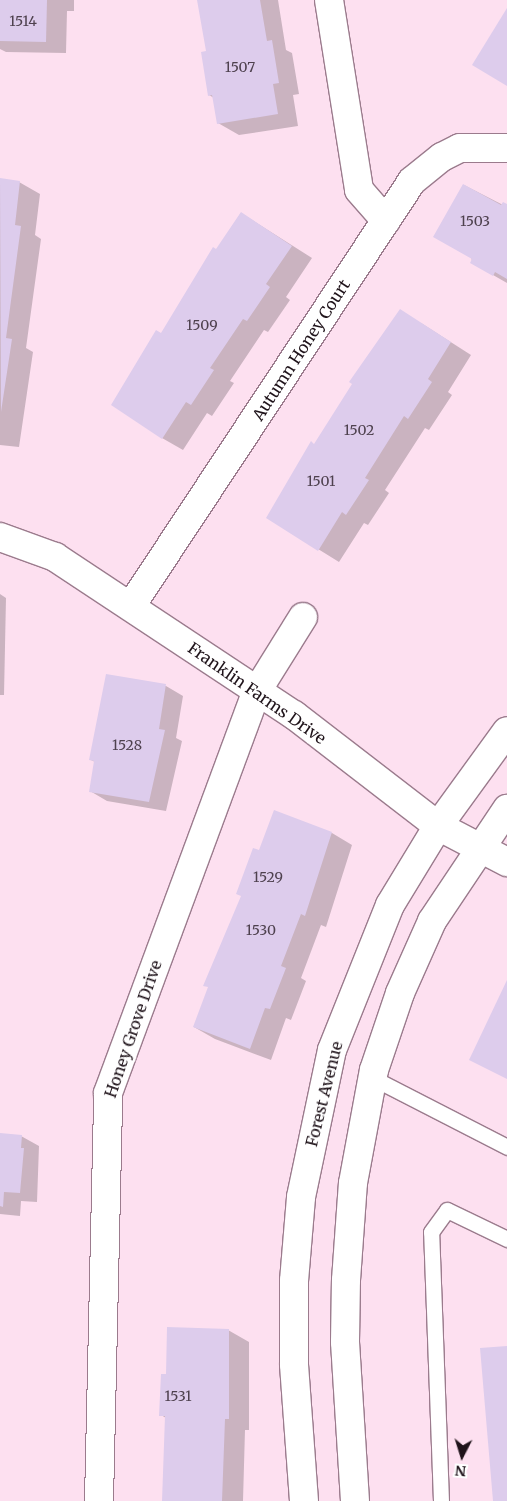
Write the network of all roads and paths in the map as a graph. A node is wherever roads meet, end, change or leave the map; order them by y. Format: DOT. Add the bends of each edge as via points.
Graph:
graph roads {
  1 [pos="328,0"];
  2 [pos="507,148"];
  3 [pos="386,221"];
  4 [pos="0,537"];
  5 [pos="131,606"];
  6 [pos="303,617"];
  7 [pos="257,690"];
  8 [pos="507,731"];
  9 [pos="507,809"];
  10 [pos="438,826"];
  11 [pos="479,849"];
  12 [pos="507,862"];
  13 [pos="373,1078"];
  14 [pos="507,1147"];
  15 [pos="507,1239"];
  16 [pos="98,1501"];
  17 [pos="304,1501"];
  18 [pos="355,1501"];
  19 [pos="441,1501"];
  1 -- 3 [label="street" via="359,190"];
  2 -- 3 [label="street, Autumn Honey Court" via="460,148 442,157 412,181"];
  3 -- 5 [label="street, Autumn Honey Court"];
  4 -- 5 [label="street, Franklin Farms Drive" via="55,557"];
  5 -- 7 [label="street, Franklin Farms Drive"];
  6 -- 7 [label="street, Honey Grove Drive"];
  7 -- 10 [label="street, Franklin Farms Drive"];
  7 -- 16 [label="street, Honey Grove Drive" via="108,1093"];
  8 -- 10 [label="street, Forest Avenue"];
  9 -- 11 [label="street"];
  10 -- 11 [label="street, Franklin Farms Drive"];
  10 -- 17 [label="street, Forest Avenue" via="390,905 332,1050 320,1098 301,1197 294,1281 294,1364"];
  11 -- 12 [label="street, Franklin Farms Drive"];
  11 -- 13 [label="street" via="432,921 400,993"];
  13 -- 14 [label="lane"];
  13 -- 18 [label="street" via="353,1183 346,1280 345,1342"];
  15 -- 19 [label="lane" via="448,1210 431,1232"];
}
